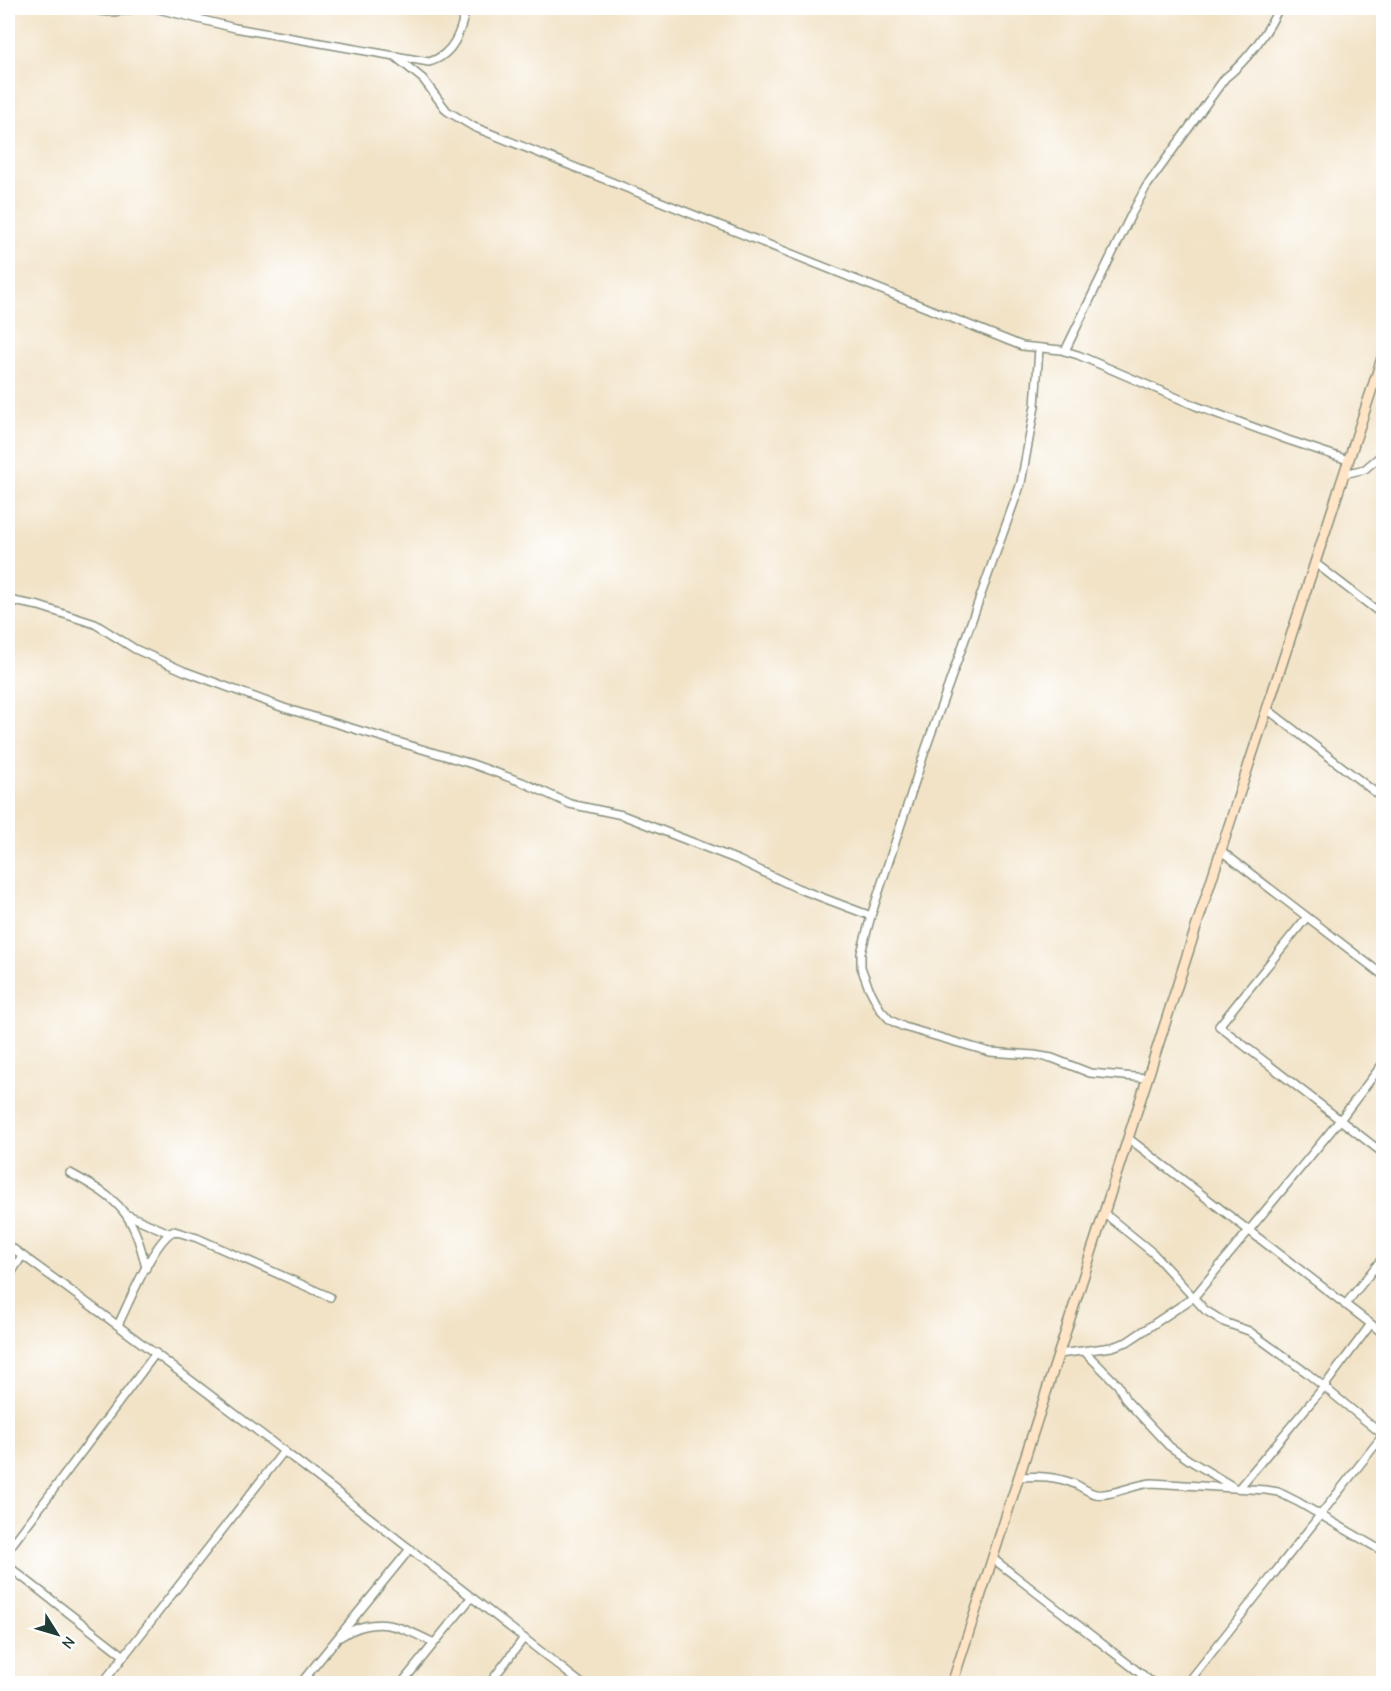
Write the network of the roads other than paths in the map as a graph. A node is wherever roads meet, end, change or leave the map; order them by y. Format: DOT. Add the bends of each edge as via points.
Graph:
graph roads {
  1 [pos="10,8"];
  2 [pos="85,8"];
  3 [pos="135,8"];
  4 [pos="154,8"];
  5 [pos="466,8"];
  6 [pos="1279,8"];
  7 [pos="8,21"];
  8 [pos="398,57"];
  9 [pos="1039,348"];
  10 [pos="1065,351"];
  11 [pos="1383,352"];
  12 [pos="1383,453"];
  13 [pos="1348,460"];
  14 [pos="1344,474"];
  15 [pos="1315,563"];
  16 [pos="8,600"];
  17 [pos="1383,616"];
  18 [pos="1267,709"];
  19 [pos="1383,799"];
  20 [pos="1220,850"];
  21 [pos="871,916"];
  22 [pos="1306,918"];
  23 [pos="1383,976"];
  24 [pos="1383,1062"];
  25 [pos="1147,1078"];
  26 [pos="1340,1120"];
  27 [pos="1128,1138"];
  28 [pos="1383,1154"];
  29 [pos="70,1173"];
  30 [pos="1104,1213"];
  31 [pos="128,1215"];
  32 [pos="1249,1232"];
  33 [pos="170,1233"];
  34 [pos="8,1245"];
  35 [pos="22,1256"];
  36 [pos="1383,1256"];
  37 [pos="146,1268"];
  38 [pos="8,1278"];
  39 [pos="330,1297"];
  40 [pos="1194,1297"];
  41 [pos="1345,1305"];
  42 [pos="118,1324"];
  43 [pos="1371,1324"];
  44 [pos="1383,1334"];
  45 [pos="1085,1352"];
  46 [pos="156,1353"];
  47 [pos="1059,1354"];
  48 [pos="1323,1388"];
  49 [pos="1383,1435"];
  50 [pos="284,1451"];
  51 [pos="1019,1477"];
  52 [pos="1237,1488"];
  53 [pos="1320,1515"];
  54 [pos="410,1549"];
  55 [pos="8,1550"];
  56 [pos="1383,1552"];
  57 [pos="992,1558"];
  58 [pos="8,1566"];
  59 [pos="471,1598"];
  60 [pos="524,1638"];
  61 [pos="335,1640"];
  62 [pos="434,1643"];
  63 [pos="123,1655"];
  64 [pos="1143,1674"];
  65 [pos="102,1683"];
  66 [pos="300,1683"];
  67 [pos="401,1683"];
  68 [pos="489,1683"];
  69 [pos="582,1683"];
  70 [pos="952,1683"];
  71 [pos="1136,1683"];
  72 [pos="1154,1683"];
  73 [pos="1187,1683"];
  1 -- 7 [label="street"];
  2 -- 3 [label="street" via="109,13"];
  4 -- 8 [label="street" via="235,28"];
  5 -- 8 [label="street" via="456,39 444,56 429,62"];
  6 -- 10 [label="street" via="1239,67 1225,78 1146,187"];
  8 -- 9 [label="street" via="423,80 447,111 474,127 1022,346"];
  9 -- 10 [label="street"];
  9 -- 21 [label="street" via="1035,406 1021,483 926,748"];
  10 -- 13 [label="street" via="1196,406"];
  11 -- 13 [label="street"];
  12 -- 14 [label="street" via="1365,469"];
  13 -- 14 [label="street"];
  14 -- 15 [label="street"];
  15 -- 17 [label="street"];
  15 -- 18 [label="street"];
  16 -- 21 [label="street" via="95,624 145,654 284,708 472,764 570,804 622,815"];
  18 -- 19 [label="street"];
  18 -- 20 [label="street"];
  20 -- 22 [label="street"];
  20 -- 25 [label="street"];
  21 -- 25 [label="street" via="861,967 880,1009 890,1020 922,1034 990,1052 1052,1058 1090,1073"];
  22 -- 23 [label="street"];
  22 -- 26 [label="street" via="1219,1026"];
  24 -- 26 [label="street"];
  25 -- 27 [label="street"];
  26 -- 28 [label="street"];
  26 -- 32 [label="street"];
  27 -- 30 [label="street"];
  27 -- 32 [label="street"];
  29 -- 31 [label="street" via="100,1189"];
  30 -- 40 [label="street" via="1153,1253"];
  30 -- 47 [label="street"];
  31 -- 33 [label="street"];
  31 -- 37 [label="street"];
  32 -- 40 [label="street"];
  32 -- 41 [label="street"];
  33 -- 37 [label="street" via="162,1239"];
  33 -- 39 [label="street" via="184,1233"];
  34 -- 35 [label="street"];
  35 -- 38 [label="street"];
  35 -- 42 [label="street"];
  36 -- 41 [label="street"];
  37 -- 42 [label="street"];
  40 -- 45 [label="street" via="1128,1342"];
  40 -- 48 [label="street" via="1224,1322 1250,1331"];
  41 -- 43 [label="street"];
  42 -- 46 [label="street"];
  43 -- 44 [label="street"];
  43 -- 48 [label="street"];
  45 -- 47 [label="street"];
  45 -- 52 [label="street" via="1169,1446"];
  46 -- 50 [label="street"];
  46 -- 55 [label="street"];
  47 -- 51 [label="street"];
  48 -- 49 [label="street"];
  48 -- 52 [label="street"];
  49 -- 53 [label="street"];
  50 -- 54 [label="street"];
  50 -- 63 [label="street"];
  51 -- 52 [label="street" via="1047,1476 1097,1495 1152,1483"];
  51 -- 57 [label="street"];
  52 -- 53 [label="street" via="1278,1492"];
  53 -- 56 [label="street"];
  53 -- 73 [label="street"];
  54 -- 59 [label="street"];
  54 -- 61 [label="street"];
  57 -- 64 [label="street"];
  57 -- 70 [label="street"];
  58 -- 63 [label="street"];
  59 -- 60 [label="street"];
  59 -- 62 [label="street"];
  60 -- 68 [label="street"];
  60 -- 69 [label="street"];
  61 -- 62 [label="street" via="355,1627 377,1624 402,1627"];
  61 -- 66 [label="street"];
  62 -- 67 [label="street"];
  63 -- 65 [label="street"];
  64 -- 71 [label="street"];
  64 -- 72 [label="street"];
}
